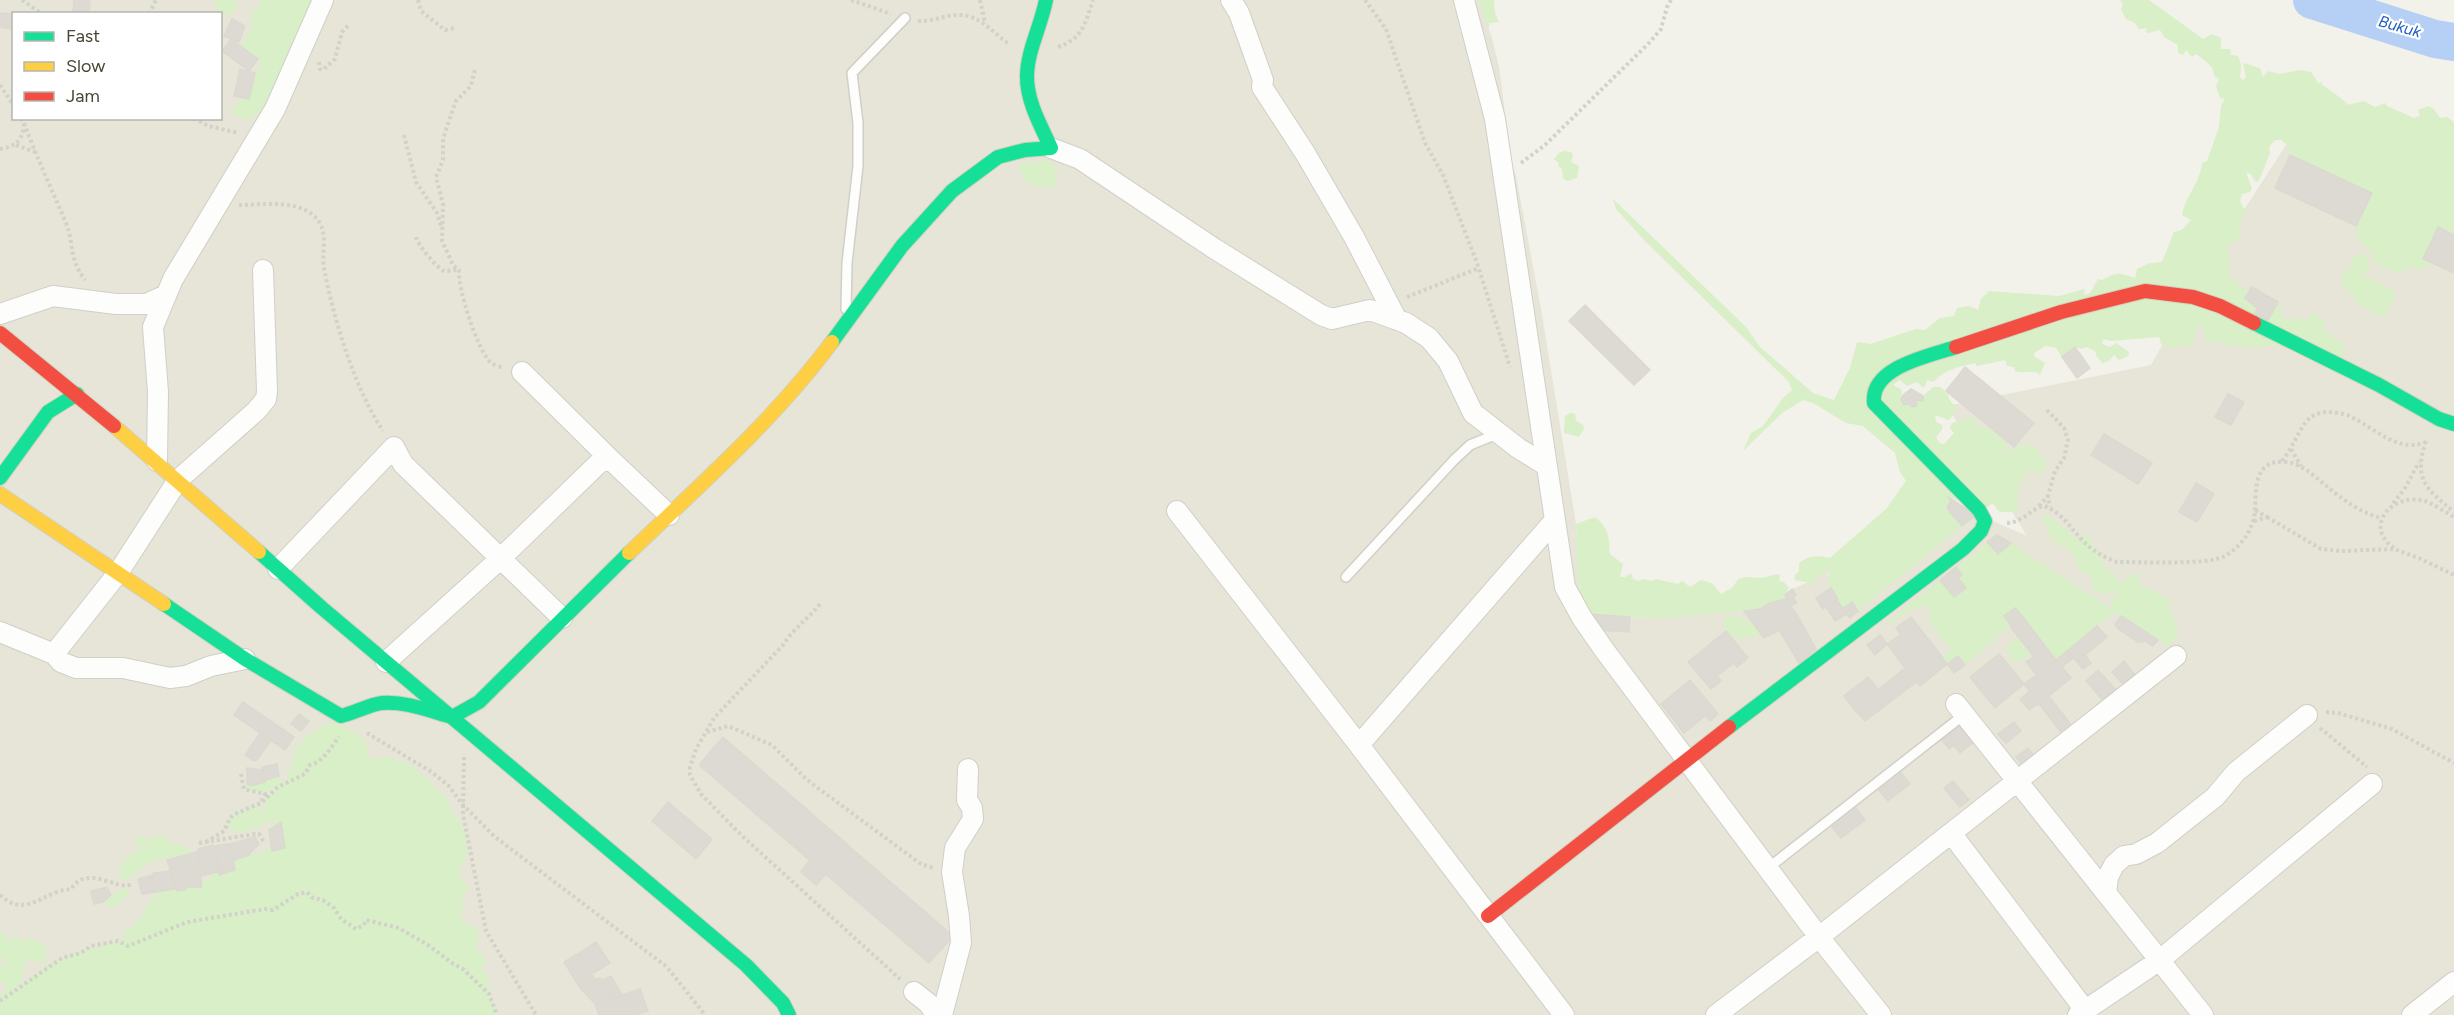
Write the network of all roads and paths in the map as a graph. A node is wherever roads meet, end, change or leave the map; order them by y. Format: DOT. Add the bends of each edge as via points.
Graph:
graph roads {
  1 [pos="22,0"];
  2 [pos="323,0"];
  3 [pos="418,0"];
  4 [pos="852,0"];
  5 [pos="980,0"];
  6 [pos="1046,0"];
  7 [pos="1093,0"];
  8 [pos="1231,0"];
  9 [pos="1365,0"];
  10 [pos="1464,0"];
  11 [pos="1671,0"];
  12 [pos="39,12"];
  13 [pos="904,18"];
  14 [pos="985,24"];
  15 [pos="350,25"];
  16 [pos="454,28"];
  17 [pos="320,57"];
  18 [pos="1030,58"];
  19 [pos="475,70"];
  20 [pos="0,85"];
  21 [pos="12,103"];
  22 [pos="199,120"];
  23 [pos="23,121"];
  24 [pos="259,134"];
  25 [pos="404,135"];
  26 [pos="16,145"];
  27 [pos="1051,148"];
  28 [pos="0,149"];
  29 [pos="35,152"];
  30 [pos="1503,176"];
  31 [pos="218,204"];
  32 [pos="442,230"];
  33 [pos="416,237"];
  34 [pos="1479,268"];
  35 [pos="263,270"];
  36 [pos="459,270"];
  37 [pos="166,295"];
  38 [pos="108,303"];
  39 [pos="1392,312"];
  40 [pos="0,314"];
  41 [pos="845,323"];
  42 [pos="0,333"];
  43 [pos="522,372"];
  44 [pos="1513,376"];
  45 [pos="77,393"];
  46 [pos="2047,410"];
  47 [pos="2439,419"];
  48 [pos="2454,424"];
  49 [pos="1498,433"];
  50 [pos="2426,442"];
  51 [pos="393,447"];
  52 [pos="2291,449"];
  53 [pos="604,457"];
  54 [pos="2421,457"];
  55 [pos="157,461"];
  56 [pos="2282,462"];
  57 [pos="1547,466"];
  58 [pos="2304,469"];
  59 [pos="0,478"];
  60 [pos="178,480"];
  61 [pos="0,494"];
  62 [pos="2048,496"];
  63 [pos="2038,507"];
  64 [pos="2051,508"];
  65 [pos="2388,508"];
  66 [pos="2255,510"];
  67 [pos="1177,511"];
  68 [pos="2454,512"];
  69 [pos="669,515"];
  70 [pos="2267,517"];
  71 [pos="2454,517"];
  72 [pos="2381,518"];
  73 [pos="1555,520"];
  74 [pos="2253,521"];
  75 [pos="1981,531"];
  76 [pos="2394,549"];
  77 [pos="500,559"];
  78 [pos="278,569"];
  79 [pos="118,573"];
  80 [pos="2454,575"];
  81 [pos="1346,577"];
  82 [pos="820,604"];
  83 [pos="562,618"];
  84 [pos="0,632"];
  85 [pos="54,654"];
  86 [pos="2176,656"];
  87 [pos="245,659"];
  88 [pos="386,662"];
  89 [pos="1960,709"];
  90 [pos="341,716"];
  91 [pos="2306,716"];
  92 [pos="452,717"];
  93 [pos="465,729"];
  94 [pos="706,732"];
  95 [pos="344,733"];
  96 [pos="1359,745"];
  97 [pos="1686,760"];
  98 [pos="2454,763"];
  99 [pos="968,769"];
  100 [pos="241,774"];
  101 [pos="2017,781"];
  102 [pos="2372,784"];
  103 [pos="261,803"];
  104 [pos="463,805"];
  105 [pos="1951,833"];
  106 [pos="206,842"];
  107 [pos="264,842"];
  108 [pos="199,843"];
  109 [pos="1768,868"];
  110 [pos="952,872"];
  111 [pos="132,884"];
  112 [pos="2106,893"];
  113 [pos="0,895"];
  114 [pos="1488,916"];
  115 [pos="1820,937"];
  116 [pos="2160,960"];
  117 [pos="2454,982"];
  118 [pos="914,992"];
  119 [pos="0,1001"];
  120 [pos="2081,1012"];
  121 [pos="497,1015"];
  122 [pos="536,1015"];
  123 [pos="705,1015"];
  124 [pos="789,1015"];
  125 [pos="937,1015"];
  126 [pos="942,1015"];
  127 [pos="1564,1015"];
  128 [pos="1716,1015"];
  129 [pos="1881,1015"];
  130 [pos="2203,1015"];
  131 [pos="2412,1015"];
  1 -- 12 [label="path"];
  2 -- 24 [label="street" via="275,109"];
  3 -- 16 [label="path" via="421,10 445,30"];
  4 -- 13 [label="path"];
  5 -- 14 [label="path"];
  6 -- 18 [label="street"];
  7 -- 18 [label="path" via="1078,36 1071,43"];
  8 -- 39 [label="street" via="1263,80 1262,87 1354,237"];
  9 -- 34 [label="path" via="1386,28 1425,143 1443,175"];
  10 -- 30 [label="street" via="1495,119"];
  11 -- 30 [label="path" via="1661,29 1650,42 1545,145"];
  13 -- 14 [label="path" via="926,22 960,15"];
  13 -- 41 [label="lane" via="852,73 858,166"];
  14 -- 18 [label="path"];
  15 -- 17 [label="path" via="342,32 335,59 323,70 318,64"];
  18 -- 27 [label="street" via="1026,80"];
  19 -- 32 [label="path" via="471,86 456,101 443,140 443,160 436,177 443,204"];
  20 -- 21 [label="path"];
  22 -- 24 [label="path" via="227,132"];
  23 -- 26 [label="path" via="23,134"];
  23 -- 29 [label="path"];
  24 -- 31 [label="street"];
  25 -- 32 [label="path" via="416,183 437,213"];
  26 -- 28 [label="path"];
  26 -- 29 [label="path"];
  27 -- 39 [label="street" via="1080,159 1321,315 1332,319 1370,310"];
  27 -- 41 [label="street" via="998,158 952,191 902,246"];
  29 -- 38 [label="path" via="65,221 75,265"];
  30 -- 57 [label="street"];
  31 -- 37 [label="street"];
  31 -- 51 [label="path" via="290,206 316,217 324,237 323,265 350,365"];
  32 -- 36 [label="path" via="445,251"];
  33 -- 36 [label="path" via="440,268"];
  34 -- 39 [label="path"];
  34 -- 44 [label="path"];
  35 -- 60 [label="street" via="266,399"];
  36 -- 43 [label="path" via="460,292 483,352 490,362"];
  37 -- 38 [label="street" via="146,304"];
  37 -- 55 [label="street" via="153,327 158,392"];
  38 -- 40 [label="street" via="53,296"];
  39 -- 49 [label="street" via="1429,338 1448,361 1473,414"];
  41 -- 69 [label="street" via="808,374"];
  42 -- 45 [label="street"];
  43 -- 53 [label="street"];
  45 -- 55 [label="street"];
  45 -- 59 [label="street" via="48,412"];
  46 -- 62 [label="path" via="2064,428 2068,440"];
  47 -- 48 [label="street"];
  47 -- 50 [label="path"];
  47 -- 75 [label="street" via="2220,306 2193,297 2145,291 2061,312 1900,365 1877,383 1874,403 1979,510 1985,521"];
  49 -- 57 [label="street"];
  49 -- 81 [label="lane" via="1470,446 1454,460"];
  50 -- 52 [label="path" via="2403,445 2337,412 2312,416 2300,427"];
  50 -- 54 [label="path"];
  51 -- 77 [label="street" via="403,464"];
  51 -- 78 [label="street"];
  52 -- 56 [label="path"];
  52 -- 58 [label="path"];
  53 -- 69 [label="street"];
  53 -- 77 [label="street"];
  54 -- 65 [label="path"];
  54 -- 68 [label="path" via="2421,477 2429,491"];
  55 -- 60 [label="street"];
  56 -- 58 [label="path"];
  56 -- 66 [label="path" via="2263,468 2254,494"];
  57 -- 73 [label="street"];
  58 -- 72 [label="path" via="2357,509"];
  60 -- 78 [label="street"];
  60 -- 79 [label="street"];
  61 -- 79 [label="street"];
  62 -- 63 [label="path"];
  62 -- 64 [label="path"];
  63 -- 64 [label="path"];
  63 -- 75 [label="path" via="2013,523 1992,525"];
  64 -- 74 [label="path" via="2086,543 2117,562 2221,557 2245,538"];
  65 -- 71 [label="path" via="2405,501 2424,501"];
  65 -- 72 [label="path"];
  66 -- 70 [label="path"];
  66 -- 74 [label="path"];
  67 -- 96 [label="street"];
  69 -- 83 [label="street"];
  70 -- 74 [label="path"];
  70 -- 76 [label="path" via="2321,549"];
  72 -- 76 [label="path" via="2381,534"];
  73 -- 96 [label="street"];
  73 -- 97 [label="street" via="1565,587 1582,618"];
  75 -- 97 [label="street" via="1963,549"];
  76 -- 80 [label="path"];
  77 -- 83 [label="street"];
  77 -- 88 [label="street"];
  78 -- 88 [label="street"];
  79 -- 85 [label="street"];
  79 -- 87 [label="street"];
  82 -- 94 [label="path" via="723,706"];
  83 -- 92 [label="street" via="479,702"];
  84 -- 85 [label="street"];
  85 -- 87 [label="street" via="76,668 123,668 170,678"];
  86 -- 101 [label="street"];
  87 -- 90 [label="street"];
  88 -- 92 [label="street"];
  89 -- 101 [label="street"];
  89 -- 109 [label="lane"];
  90 -- 92 [label="street" via="396,703"];
  90 -- 104 [label="path" via="430,771 448,785"];
  91 -- 98 [label="path" via="2316,712 2338,713 2392,729"];
  91 -- 102 [label="path" via="2360,760 2371,775"];
  91 -- 112 [label="street" via="2157,843 2114,864"];
  92 -- 93 [label="street"];
  93 -- 104 [label="path"];
  93 -- 124 [label="street" via="746,964 783,1003"];
  94 -- 110 [label="path" via="728,726 772,745 807,780 875,832 921,864"];
  94 -- 118 [label="path" via="690,767 701,794"];
  95 -- 103 [label="path" via="304,774 278,787"];
  96 -- 114 [label="street"];
  97 -- 109 [label="street"];
  97 -- 114 [label="street"];
  99 -- 110 [label="street" via="967,800 973,819 955,848"];
  100 -- 103 [label="path" via="244,789 265,794"];
  101 -- 105 [label="street"];
  101 -- 112 [label="street"];
  102 -- 116 [label="street"];
  103 -- 106 [label="path" via="235,814 224,831"];
  104 -- 122 [label="path" via="486,931"];
  104 -- 123 [label="path" via="495,837 667,967"];
  105 -- 115 [label="street"];
  105 -- 120 [label="street"];
  106 -- 107 [label="path" via="260,834"];
  106 -- 108 [label="path"];
  109 -- 115 [label="street"];
  110 -- 126 [label="street" via="961,943"];
  111 -- 113 [label="path" via="87,879 25,906 8,902"];
  112 -- 116 [label="street"];
  114 -- 127 [label="street"];
  115 -- 128 [label="street"];
  115 -- 129 [label="street"];
  116 -- 120 [label="street"];
  116 -- 130 [label="street"];
  117 -- 131 [label="street"];
  118 -- 125 [label="street"];
  119 -- 121 [label="path" via="62,958 91,946 118,940 128,946 187,922 273,910 307,892 334,908 341,919 356,929 366,920 399,928 428,945 476,980 489,994"];
}
